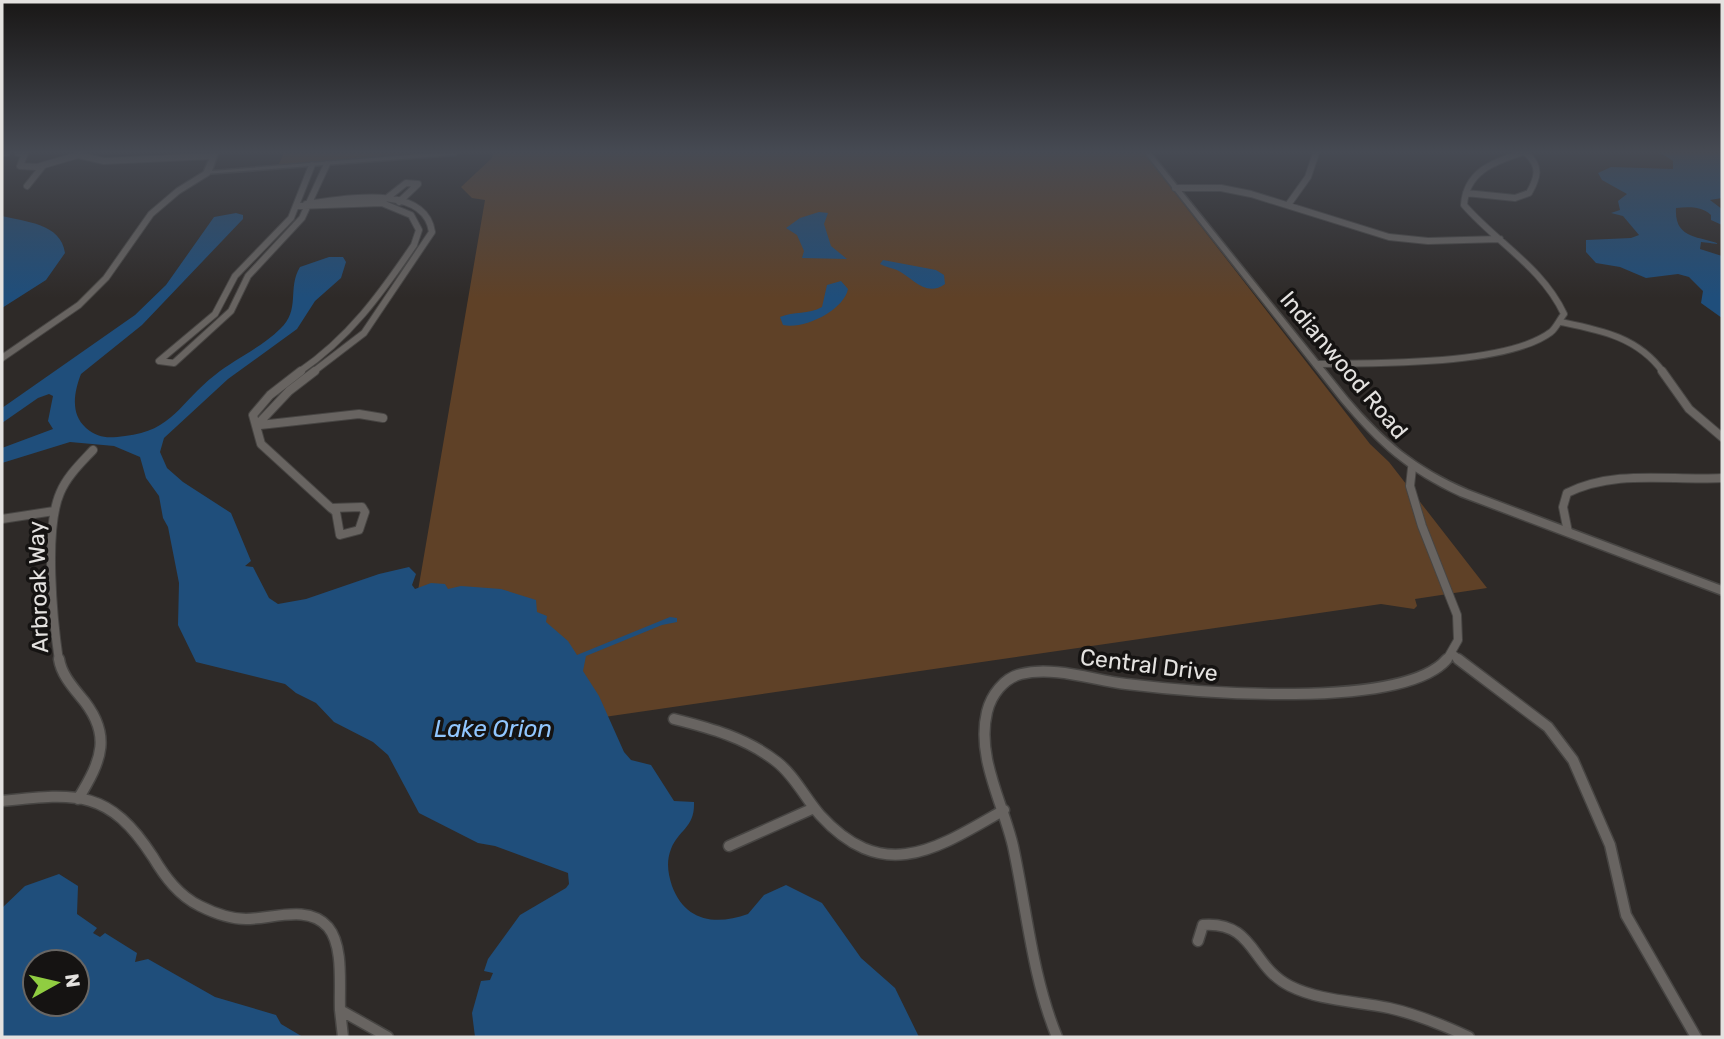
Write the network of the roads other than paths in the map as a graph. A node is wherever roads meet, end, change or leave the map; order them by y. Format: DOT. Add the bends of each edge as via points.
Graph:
graph roads {
  1 [pos="166,201"];
  2 [pos="299,201"];
  3 [pos="311,201"];
  4 [pos="362,201"];
  5 [pos="388,201"];
  6 [pos="401,201"];
  7 [pos="402,201"];
  8 [pos="1186,201"];
  9 [pos="1274,201"];
  10 [pos="1291,201"];
  11 [pos="1465,201"];
  12 [pos="309,205"];
  13 [pos="394,205"];
  14 [pos="1288,205"];
  15 [pos="297,206"];
  16 [pos="1490,230"];
  17 [pos="1486,237"];
  18 [pos="1502,239"];
  19 [pos="1561,322"];
  20 [pos="182,342"];
  21 [pos="193,345"];
  22 [pos="2,358"];
  23 [pos="1316,364"];
  24 [pos="383,418"];
  25 [pos="257,425"];
  26 [pos="1722,437"];
  27 [pos="93,450"];
  28 [pos="1412,468"];
  29 [pos="1722,478"];
  30 [pos="331,508"];
  31 [pos="54,511"];
  32 [pos="2,519"];
  33 [pos="1568,532"];
  34 [pos="1722,591"];
  35 [pos="1452,654"];
  36 [pos="674,719"];
  37 [pos="78,800"];
  38 [pos="2,801"];
  39 [pos="814,808"];
  40 [pos="1004,810"];
  41 [pos="729,846"];
  42 [pos="1198,941"];
  43 [pos="340,1010"];
  44 [pos="343,1037"];
  45 [pos="388,1037"];
  46 [pos="1056,1037"];
  47 [pos="1469,1037"];
  48 [pos="1696,1037"];
  1 -- 22 [label="street" via="148,217 88,297"];
  2 -- 15 [label="street"];
  3 -- 12 [label="street"];
  4 -- 12 [label="street"];
  5 -- 13 [label="street"];
  6 -- 13 [label="street"];
  7 -- 25 [label="street" via="430,218 429,239 364,333 289,391"];
  8 -- 23 [label="street, Indianwood Road"];
  9 -- 14 [label="street"];
  10 -- 14 [label="street"];
  11 -- 16 [label="street"];
  12 -- 15 [label="street"];
  12 -- 21 [label="street" via="243,284 231,311"];
  13 -- 25 [label="street" via="416,222 414,245 351,331 261,402 253,415"];
  14 -- 17 [label="street" via="1389,237 1428,241"];
  15 -- 20 [label="street" via="235,276 215,314"];
  16 -- 17 [label="street"];
  16 -- 18 [label="street"];
  17 -- 18 [label="street"];
  18 -- 19 [label="street" via="1548,286 1562,307"];
  19 -- 23 [label="street" via="1518,345 1484,355"];
  19 -- 26 [label="street" via="1609,332 1639,347 1655,361 1689,409"];
  20 -- 21 [label="street"];
  20 -- 21 [label="street" via="159,361 174,363"];
  23 -- 28 [label="street, Indianwood Road" via="1375,437"];
  24 -- 25 [label="street" via="359,414"];
  25 -- 30 [label="street" via="261,444"];
  27 -- 31 [label="street, Arbroak Way" via="65,485"];
  28 -- 33 [label="street, Indianwood Road" via="1455,490"];
  28 -- 35 [label="street" via="1410,484 1417,510 1458,617 1458,642"];
  29 -- 33 [label="street" via="1633,479 1579,486 1567,494 1563,507"];
  30 -- 30 [label="street" via="340,534 359,530 365,512 362,507"];
  31 -- 32 [label="street"];
  31 -- 37 [label="street, Arbroak Way" via="60,667 69,685 92,709 102,736 95,771"];
  33 -- 34 [label="street, Indianwood Road"];
  35 -- 40 [label="street, Central Drive" via="1442,666 1397,682 1282,694 1194,692 1051,673 1011,678 987,711 986,725"];
  35 -- 48 [label="street" via="1548,727 1573,760 1610,845 1626,915"];
  36 -- 39 [label="street" via="749,743 778,763"];
  37 -- 38 [label="street"];
  37 -- 43 [label="street" via="114,811 131,825 174,887 197,904 233,917 286,914 313,918 327,927 335,945"];
  39 -- 40 [label="street" via="844,839 868,854 890,859 914,857 939,847"];
  39 -- 41 [label="street"];
  40 -- 46 [label="street, Central Drive" via="1039,989"];
  42 -- 47 [label="street" via="1203,925 1229,925 1241,932 1267,966 1289,985 1391,1009"];
  43 -- 44 [label="street"];
  43 -- 45 [label="street"];
}
